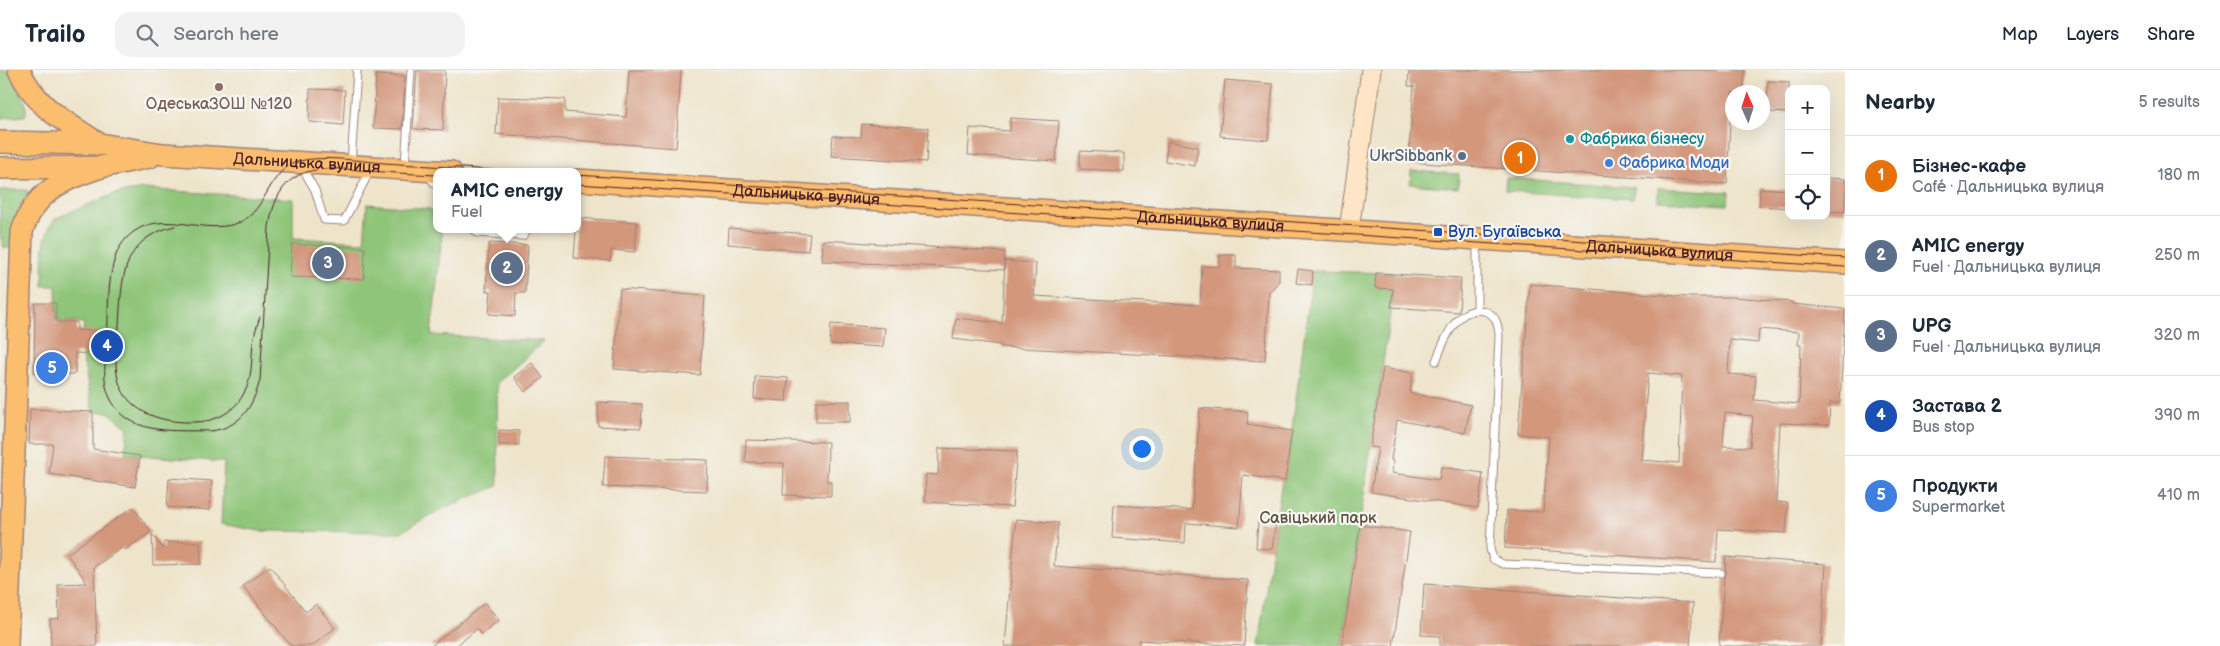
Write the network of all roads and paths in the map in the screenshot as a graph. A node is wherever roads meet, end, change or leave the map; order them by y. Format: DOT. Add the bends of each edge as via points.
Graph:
graph roads {
  1 [pos="19,70"];
  2 [pos="357,70"];
  3 [pos="411,70"];
  4 [pos="1371,70"];
  5 [pos="0,142"];
  6 [pos="99,144"];
  7 [pos="163,154"];
  8 [pos="298,162"];
  9 [pos="350,165"];
  10 [pos="101,167"];
  11 [pos="373,167"];
  12 [pos="0,168"];
  13 [pos="414,169"];
  14 [pos="433,171"];
  15 [pos="581,180"];
  16 [pos="433,183"];
  17 [pos="1349,230"];
  18 [pos="477,233"];
  19 [pos="525,233"];
  20 [pos="1477,239"];
  21 [pos="1845,263"];
  22 [pos="1477,310"];
  23 [pos="1436,361"];
  24 [pos="1721,573"];
  25 [pos="7,646"];
  1 -- 6 [label="main road" via="36,99 50,112"];
  2 -- 9 [label="lane"];
  3 -- 13 [label="lane"];
  4 -- 17 [label="main road"];
  5 -- 6 [label="main road, Дальницька вулиця"];
  6 -- 7 [label="main road, Дальницька вулиця"];
  7 -- 8 [label="main road, Дальницька вулиця"];
  7 -- 10 [label="main road, Дальницька вулиця"];
  8 -- 9 [label="main road, Дальницька вулиця"];
  8 -- 11 [label="lane" via="315,190 324,220 344,221"];
  9 -- 11 [label="main road, Дальницька вулиця"];
  10 -- 12 [label="main road, Дальницька вулиця"];
  10 -- 25 [label="main road" via="74,176 46,194 32,209 22,232"];
  11 -- 13 [label="main road, Дальницька вулиця"];
  13 -- 14 [label="main road, Дальницька вулиця"];
  13 -- 16 [label="lane"];
  15 -- 17 [label="main road, Дальницька вулиця"];
  17 -- 20 [label="main road, Дальницька вулиця"];
  18 -- 19 [label="lane" via="523,236"];
  20 -- 21 [label="main road, Дальницька вулиця"];
  20 -- 22 [label="lane"];
  22 -- 23 [label="lane" via="1457,319"];
  22 -- 24 [label="lane" via="1490,312 1498,322 1499,336 1490,549 1494,559 1503,564"];
}
